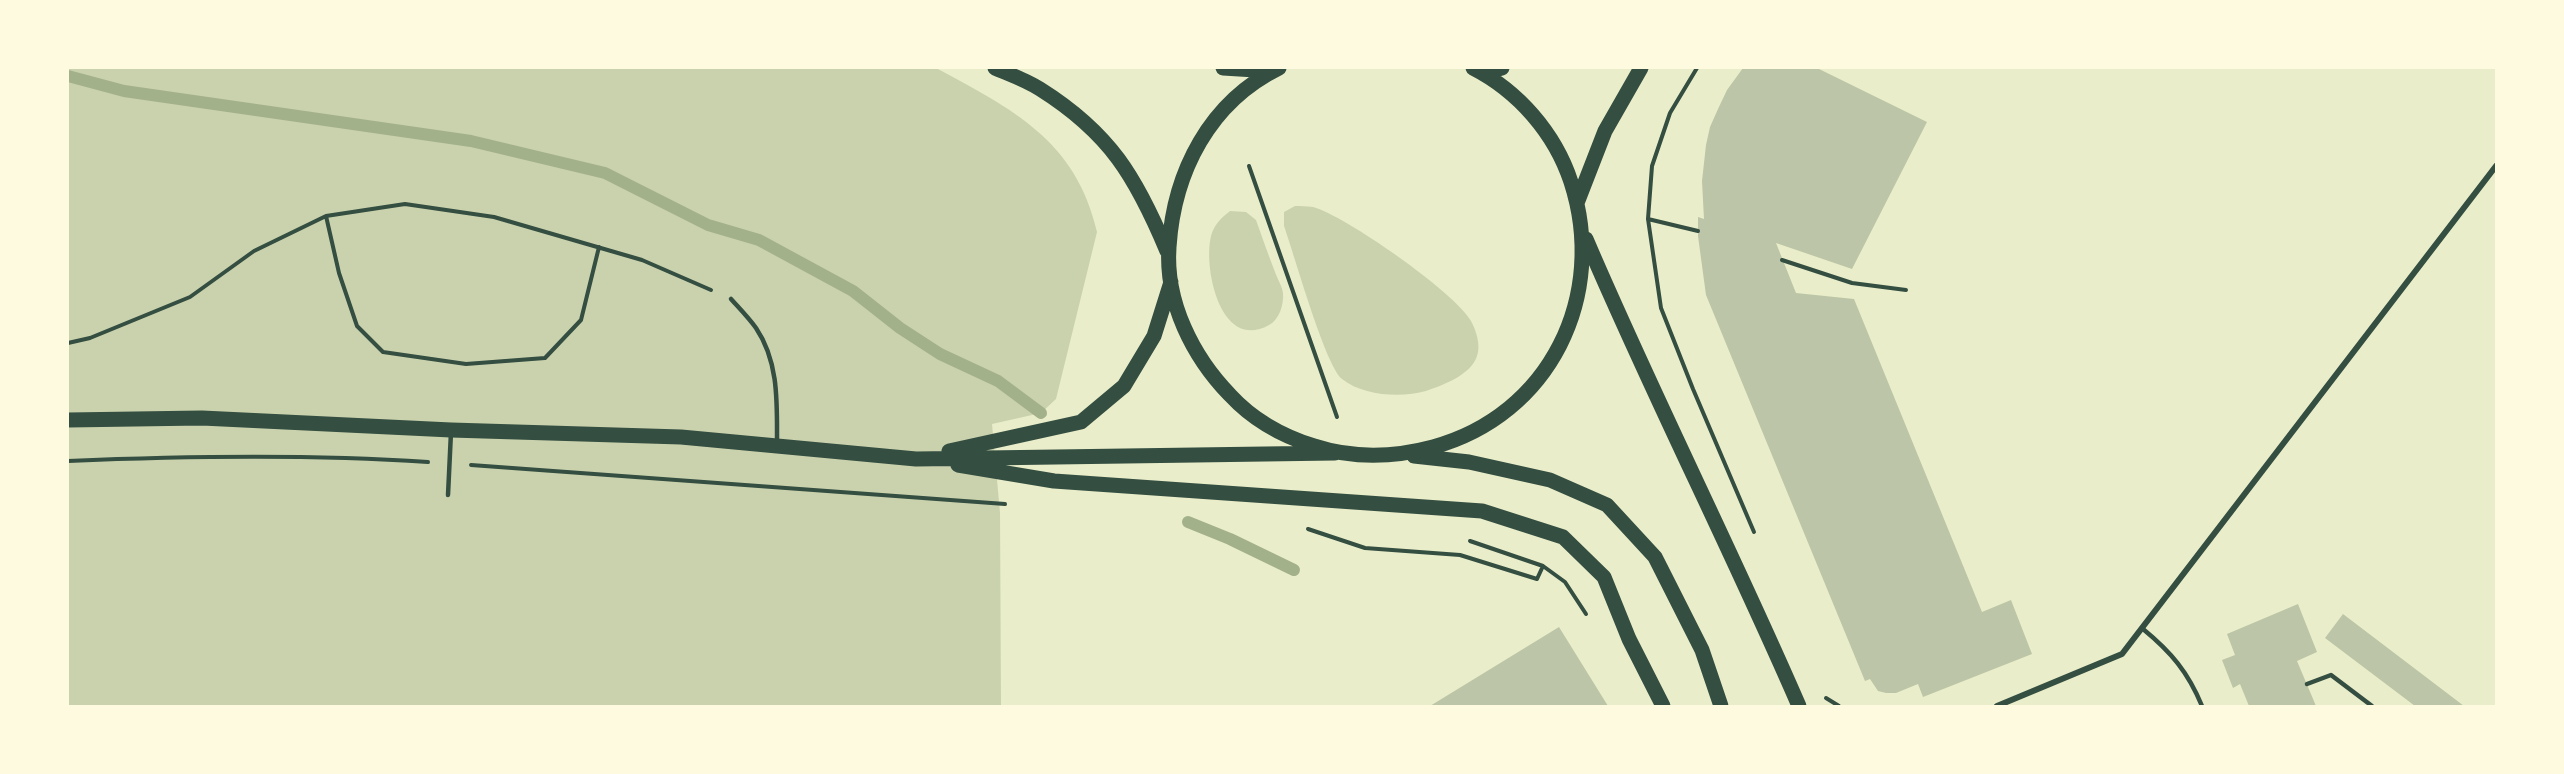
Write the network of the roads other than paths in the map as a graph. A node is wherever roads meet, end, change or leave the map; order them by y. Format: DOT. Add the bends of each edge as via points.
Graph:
graph roads {
  1 [pos="994,68"];
  2 [pos="1223,68"];
  3 [pos="1502,68"];
  4 [pos="1641,68"];
  5 [pos="1276,69"];
  6 [pos="1478,70"];
  7 [pos="2496,166"];
  8 [pos="1578,203"];
  9 [pos="1582,230"];
  10 [pos="1169,254"];
  11 [pos="1171,282"];
  12 [pos="731,299"];
  13 [pos="68,420"];
  14 [pos="451,430"];
  15 [pos="777,445"];
  16 [pos="1335,453"];
  17 [pos="1405,455"];
  18 [pos="916,459"];
  19 [pos="448,495"];
  20 [pos="2143,629"];
  21 [pos="2307,684"];
  22 [pos="1663,706"];
  23 [pos="1721,706"];
  24 [pos="1799,706"];
  25 [pos="1997,706"];
  26 [pos="2202,706"];
  27 [pos="2372,706"];
  1 -- 10 [label="main road" via="1039,88 1074,113 1118,155 1147,202"];
  2 -- 5 [label="main road"];
  3 -- 6 [label="main road"];
  4 -- 8 [label="main road" via="1605,131"];
  5 -- 10 [label="main road" via="1216,118 1195,149 1180,182 1171,217"];
  6 -- 8 [label="main road" via="1510,92 1540,124 1567,171"];
  7 -- 20 [label="street"];
  8 -- 9 [label="main road"];
  9 -- 17 [label="main road" via="1577,300 1566,333 1549,364 1504,414 1471,434"];
  9 -- 24 [label="main road"];
  10 -- 11 [label="main road"];
  11 -- 16 [label="main road" via="1184,330 1209,374 1244,410 1287,437"];
  11 -- 18 [label="main road" via="1154,336 1124,386 1081,422"];
  12 -- 15 [label="lane" via="756,328 770,355 776,386"];
  13 -- 14 [label="main road" via="202,418"];
  14 -- 15 [label="main road" via="681,436"];
  14 -- 19 [label="lane"];
  15 -- 18 [label="main road"];
  16 -- 17 [label="main road"];
  16 -- 18 [label="main road"];
  17 -- 23 [label="main road" via="1469,462 1550,480 1607,505 1655,557 1702,650"];
  18 -- 22 [label="main road" via="1054,481 1482,511 1563,537 1604,577 1629,639"];
  20 -- 25 [label="street" via="2122,654"];
  20 -- 26 [label="lane" via="2170,651"];
  21 -- 27 [label="lane" via="2331,675"];
}
